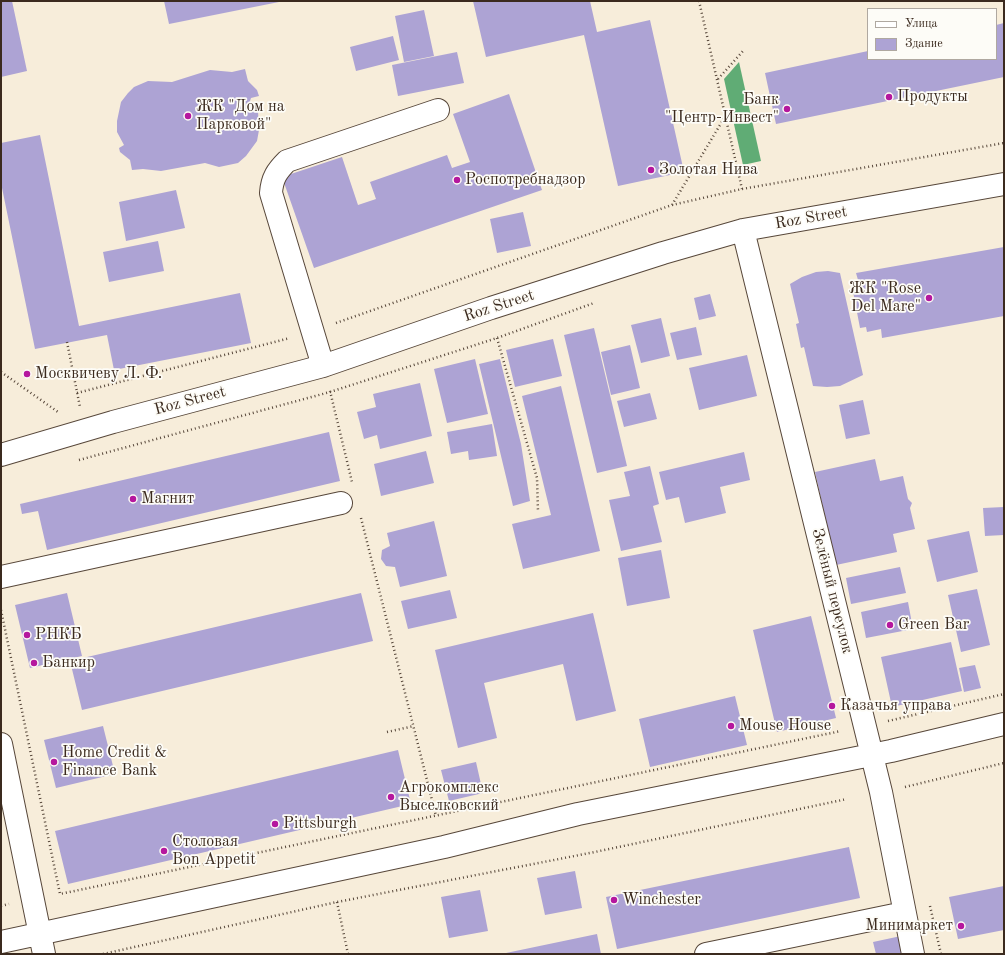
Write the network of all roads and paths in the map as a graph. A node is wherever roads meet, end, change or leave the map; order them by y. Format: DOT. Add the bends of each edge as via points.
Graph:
graph roads {
  1 [pos="699,1"];
  2 [pos="743,51"];
  3 [pos="717,80"];
  4 [pos="438,110"];
  5 [pos="726,115"];
  6 [pos="1004,143"];
  7 [pos="1004,184"];
  8 [pos="742,189"];
  9 [pos="672,205"];
  10 [pos="743,230"];
  11 [pos="312,332"];
  12 [pos="497,338"];
  13 [pos="67,342"];
  14 [pos="324,366"];
  15 [pos="1,372"];
  16 [pos="77,394"];
  17 [pos="84,430"];
  18 [pos="1,455"];
  19 [pos="353,484"];
  20 [pos="341,502"];
  21 [pos="538,512"];
  22 [pos="360,514"];
  23 [pos="1,577"];
  24 [pos="1,610"];
  25 [pos="1004,694"];
  26 [pos="883,722"];
  27 [pos="1004,724"];
  28 [pos="414,726"];
  29 [pos="843,731"];
  30 [pos="387,732"];
  31 [pos="1,744"];
  32 [pos="871,755"];
  33 [pos="1004,763"];
  34 [pos="900,788"];
  35 [pos="847,799"];
  36 [pos="436,816"];
  37 [pos="337,902"];
  38 [pos="904,913"];
  39 [pos="1,942"];
  40 [pos="42,944"];
  41 [pos="103,954"];
  42 [pos="348,954"];
  43 [pos="706,954"];
  44 [pos="913,954"];
  1 -- 3 [label="path"];
  2 -- 3 [label="path"];
  3 -- 5 [label="path"];
  4 -- 11 [label="street" via="287,161 278,170 272,182 271,193"];
  5 -- 8 [label="path"];
  5 -- 9 [label="path"];
  6 -- 8 [label="path"];
  7 -- 10 [label="street, Roz Street"];
  8 -- 9 [label="path"];
  9 -- 11 [label="path"];
  10 -- 14 [label="street, Roz Street" via="663,252"];
  10 -- 32 [label="street, Зелёный переулок"];
  11 -- 14 [label="street"];
  11 -- 16 [label="path"];
  12 -- 21 [label="path" via="537,478"];
  13 -- 16 [label="path"];
  14 -- 17 [label="street, Roz Street"];
  14 -- 19 [label="path"];
  15 -- 17 [label="path"];
  16 -- 17 [label="path"];
  17 -- 18 [label="street, Roz Street"];
  20 -- 23 [label="street"];
  22 -- 28 [label="path"];
  24 -- 36 [label="path" via="60,894"];
  25 -- 26 [label="path"];
  27 -- 32 [label="street"];
  28 -- 30 [label="path"];
  28 -- 36 [label="path"];
  29 -- 36 [label="path"];
  31 -- 40 [label="street"];
  32 -- 38 [label="street, Зелёный переулок" via="881,792"];
  32 -- 40 [label="street" via="578,814"];
  33 -- 34 [label="path"];
  35 -- 37 [label="path" via="590,853"];
  37 -- 41 [label="path"];
  37 -- 42 [label="path"];
  38 -- 43 [label="street"];
  38 -- 44 [label="street, Зелёный переулок"];
  39 -- 40 [label="street"];
}
